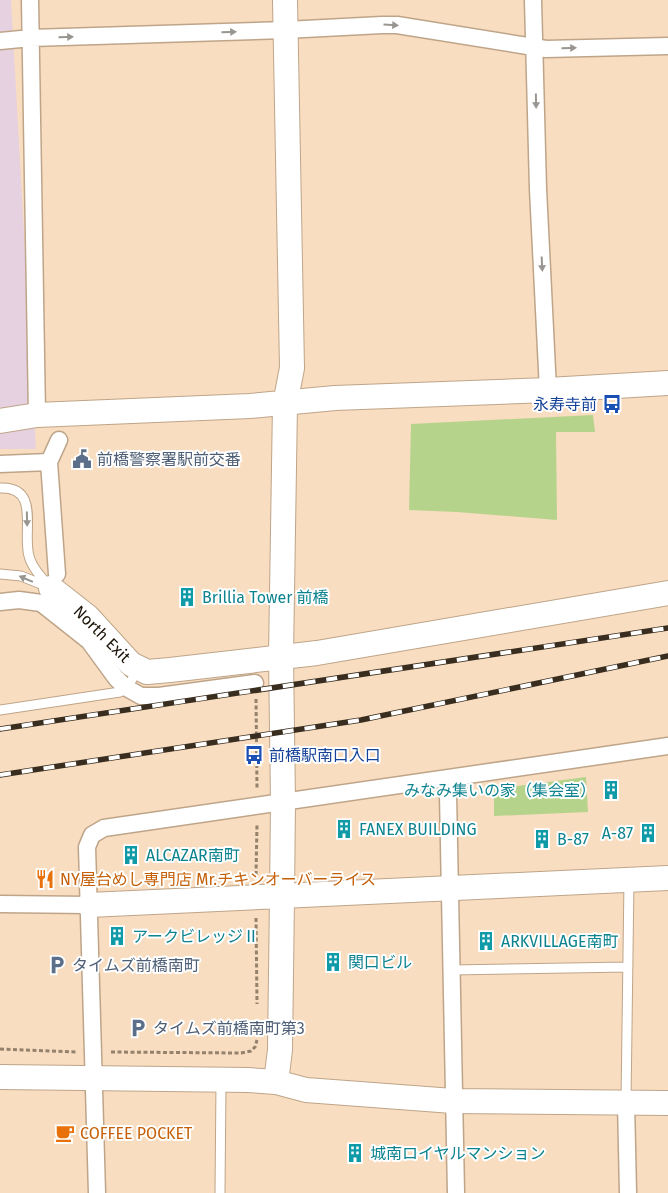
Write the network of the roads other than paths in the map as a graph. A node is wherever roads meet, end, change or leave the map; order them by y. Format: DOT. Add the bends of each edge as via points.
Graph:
graph roads {
  1 [pos="30,0"];
  2 [pos="285,0"];
  3 [pos="534,0"];
  4 [pos="285,30"];
  5 [pos="31,38"];
  6 [pos="0,41"];
  7 [pos="535,46"];
  8 [pos="668,46"];
  9 [pos="668,383"];
  10 [pos="548,390"];
  11 [pos="285,404"];
  12 [pos="37,415"];
  13 [pos="0,421"];
  14 [pos="58,440"];
  15 [pos="49,462"];
  16 [pos="0,464"];
  17 [pos="0,488"];
  18 [pos="0,574"];
  19 [pos="48,590"];
  20 [pos="668,593"];
  21 [pos="0,602"];
  22 [pos="281,656"];
  23 [pos="132,678"];
  24 [pos="255,683"];
  25 [pos="0,710"];
  26 [pos="668,746"];
  27 [pos="446,779"];
  28 [pos="283,801"];
  29 [pos="668,878"];
  30 [pos="629,880"];
  31 [pos="450,888"];
  32 [pos="282,897"];
  33 [pos="0,904"];
  34 [pos="89,904"];
  35 [pos="628,967"];
  36 [pos="451,970"];
  37 [pos="0,1077"];
  38 [pos="95,1078"];
  39 [pos="221,1079"];
  40 [pos="276,1082"];
  41 [pos="453,1101"];
  42 [pos="626,1102"];
  43 [pos="668,1103"];
  44 [pos="97,1193"];
  45 [pos="220,1193"];
  46 [pos="456,1193"];
  47 [pos="628,1193"];
  1 -- 5 [label="street"];
  2 -- 4 [label="street"];
  3 -- 7 [label="street"];
  5 -- 4 [label="street, one-way"];
  4 -- 7 [label="street, one-way" via="397,25"];
  4 -- 11 [label="street" via="292,368"];
  5 -- 6 [label="street"];
  5 -- 12 [label="street"];
  7 -- 8 [label="street, one-way" via="546,49"];
  7 -- 10 [label="street, one-way"];
  9 -- 10 [label="street"];
  10 -- 11 [label="street" via="335,398"];
  11 -- 12 [label="street"];
  11 -- 22 [label="street"];
  12 -- 13 [label="street"];
  14 -- 15 [label="street"];
  15 -- 16 [label="street"];
  15 -- 19 [label="street"];
  17 -- 19 [label="lane, North Exit, one-way" via="15,490 23,497 27,508 28,554"];
  19 -- 18 [label="lane, one-way" via="16,575"];
  19 -- 21 [label="street" via="19,600"];
  19 -- 23 [label="street, North Exit" via="82,611 131,664"];
  20 -- 22 [label="street, North Exit" via="317,653"];
  22 -- 23 [label="street, North Exit" via="147,672"];
  22 -- 28 [label="street"];
  23 -- 24 [label="street" via="140,696"];
  23 -- 25 [label="lane" via="117,693"];
  26 -- 27 [label="street"];
  27 -- 28 [label="street"];
  27 -- 31 [label="street"];
  28 -- 32 [label="street"];
  28 -- 34 [label="street" via="104,828 92,834 87,847"];
  29 -- 30 [label="street"];
  30 -- 31 [label="street"];
  30 -- 35 [label="lane"];
  31 -- 32 [label="street"];
  31 -- 36 [label="street"];
  32 -- 34 [label="street"];
  32 -- 40 [label="street" via="280,1050"];
  33 -- 34 [label="street"];
  34 -- 38 [label="street"];
  35 -- 36 [label="lane"];
  35 -- 42 [label="lane"];
  36 -- 41 [label="street"];
  37 -- 38 [label="street"];
  38 -- 39 [label="street"];
  38 -- 44 [label="street"];
  39 -- 40 [label="street"];
  39 -- 45 [label="lane"];
  40 -- 41 [label="street" via="306,1090"];
  41 -- 42 [label="street"];
  41 -- 46 [label="street"];
  42 -- 43 [label="street"];
  42 -- 47 [label="street"];
}
